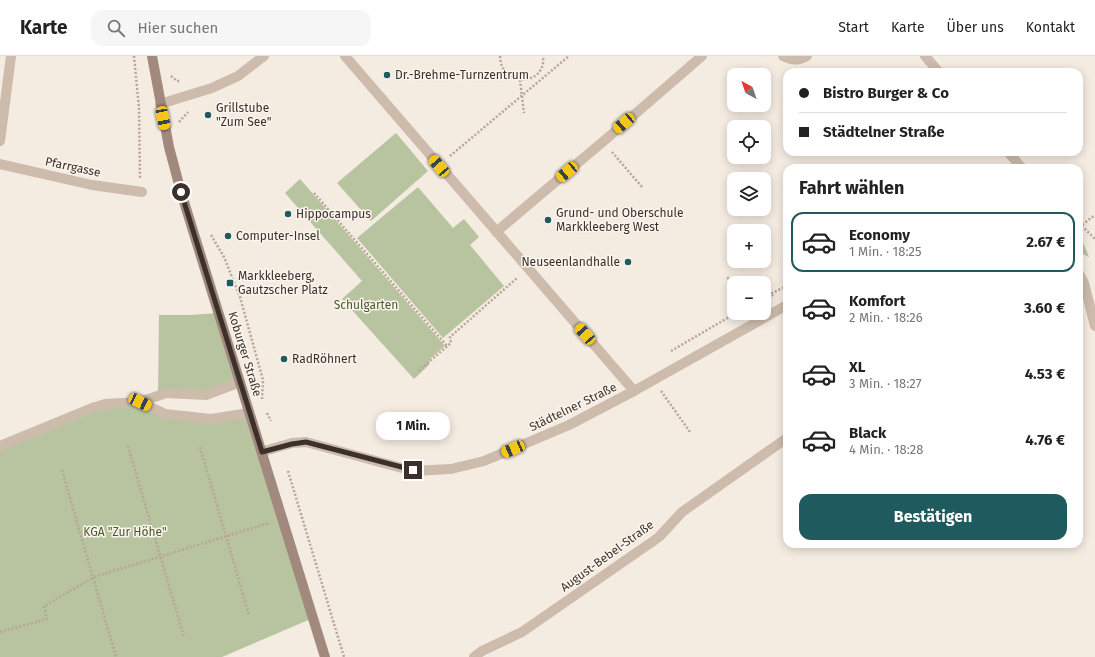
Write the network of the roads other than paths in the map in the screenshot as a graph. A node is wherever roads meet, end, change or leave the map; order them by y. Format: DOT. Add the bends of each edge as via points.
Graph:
graph roads {
  1 [pos="11,56"];
  2 [pos="152,56"];
  3 [pos="264,56"];
  4 [pos="345,56"];
  5 [pos="702,56"];
  6 [pos="783,56"];
  7 [pos="807,56"];
  8 [pos="925,56"];
  9 [pos="936,68"];
  10 [pos="160,104"];
  11 [pos="0,141"];
  12 [pos="1012,156"];
  13 [pos="0,164"];
  14 [pos="1018,164"];
  15 [pos="142,192"];
  16 [pos="496,232"];
  17 [pos="1083,281"];
  18 [pos="783,307"];
  19 [pos="1095,326"];
  20 [pos="240,382"];
  21 [pos="634,391"];
  22 [pos="140,402"];
  23 [pos="249,413"];
  24 [pos="783,441"];
  25 [pos="0,446"];
  26 [pos="262,452"];
  27 [pos="325,657"];
  28 [pos="474,657"];
  1 -- 11 [label="street"];
  2 -- 10 [label="main road, Koburger Straße"];
  3 -- 10 [label="street" via="238,76 212,88"];
  4 -- 16 [label="street"];
  5 -- 16 [label="street"];
  6 -- 7 [label="street" via="791,59"];
  8 -- 9 [label="street"];
  10 -- 20 [label="main road, Koburger Straße" via="181,192"];
  12 -- 14 [label="street"];
  13 -- 15 [label="street, Pfarrgasse" via="92,185"];
  16 -- 21 [label="street"];
  17 -- 19 [label="street"];
  18 -- 21 [label="street, Städtelner Straße"];
  20 -- 22 [label="street" via="206,395 166,393"];
  20 -- 23 [label="main road, Koburger Straße"];
  21 -- 26 [label="street, Städtelner Straße" via="569,425 484,461 451,469 413,470 306,442"];
  22 -- 23 [label="street" via="165,414 211,419"];
  22 -- 25 [label="street" via="106,404 92,408"];
  23 -- 26 [label="main road, Koburger Straße"];
  24 -- 28 [label="street, August-Bebel-Straße" via="682,512 659,537 522,632"];
  26 -- 27 [label="main road, Koburger Straße"];
}
